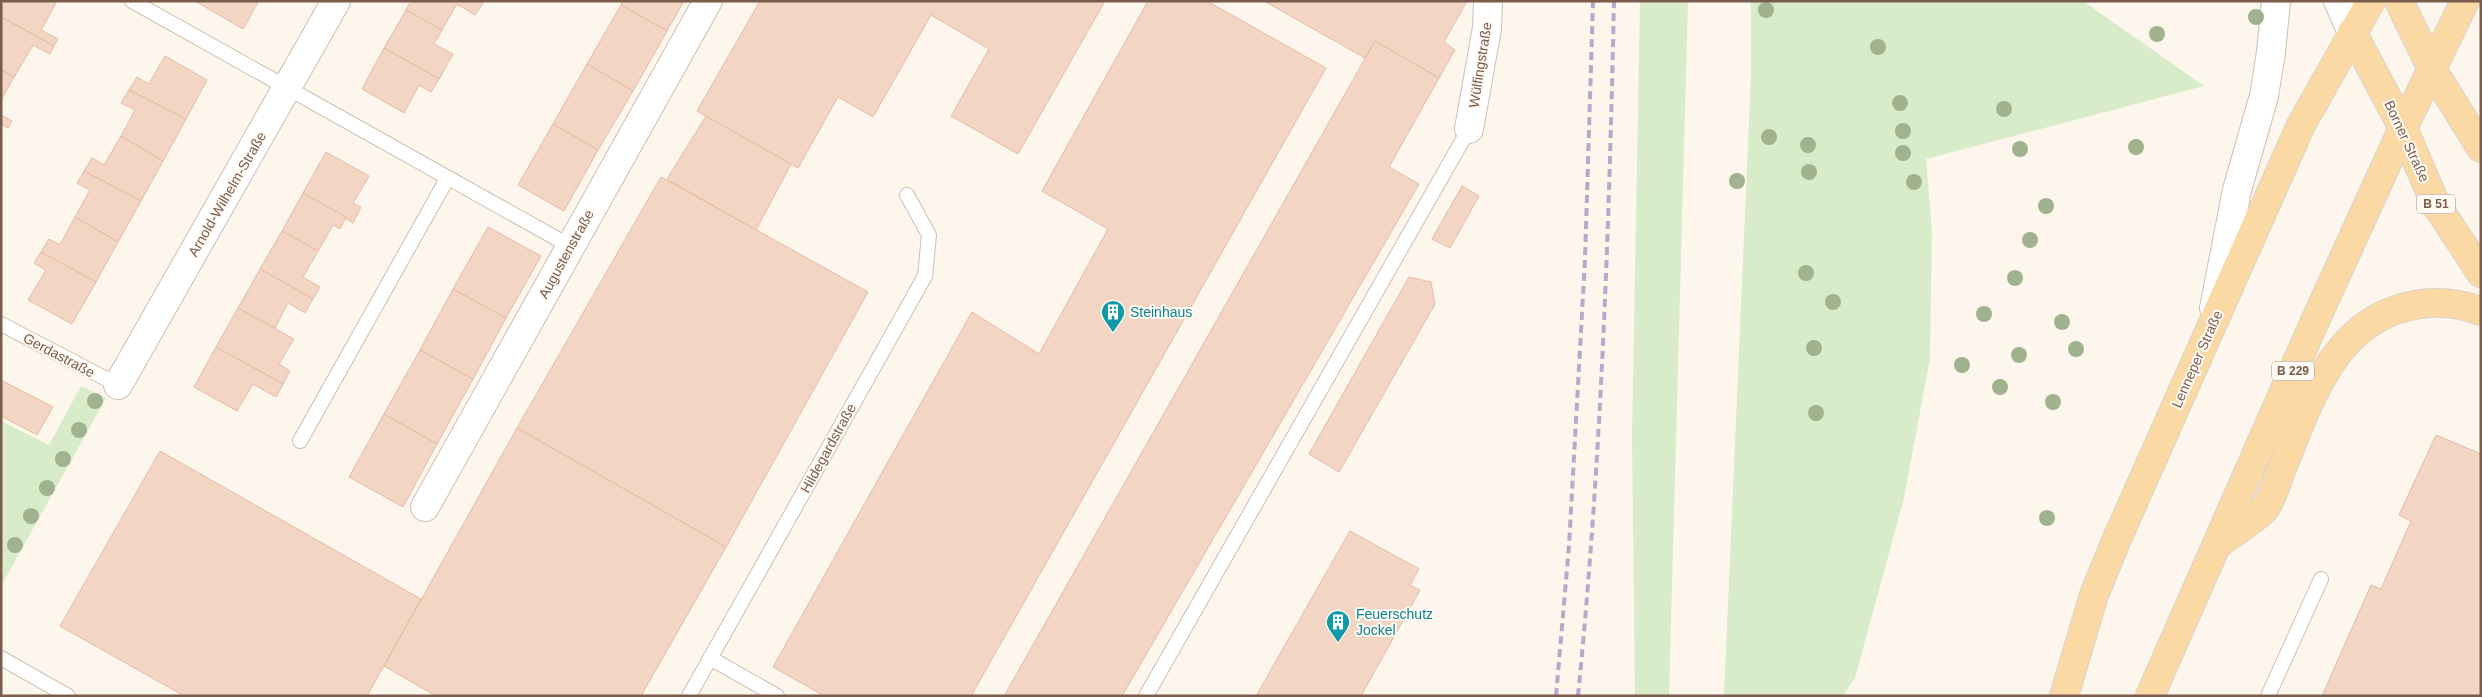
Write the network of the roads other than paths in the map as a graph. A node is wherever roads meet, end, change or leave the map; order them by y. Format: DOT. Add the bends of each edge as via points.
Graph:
graph roads {
  1 [pos="132,1"];
  2 [pos="336,1"];
  3 [pos="708,1"];
  4 [pos="1488,1"];
  5 [pos="2276,1"];
  6 [pos="2338,1"];
  7 [pos="2371,1"];
  8 [pos="2399,1"];
  9 [pos="2466,1"];
  10 [pos="2352,32"];
  11 [pos="2432,69"];
  12 [pos="288,88"];
  13 [pos="1469,128"];
  14 [pos="2403,128"];
  15 [pos="2481,148"];
  16 [pos="447,179"];
  17 [pos="907,195"];
  18 [pos="570,246"];
  19 [pos="2481,273"];
  20 [pos="2481,311"];
  21 [pos="1,324"];
  22 [pos="2209,333"];
  23 [pos="118,385"];
  24 [pos="300,441"];
  25 [pos="426,507"];
  26 [pos="2216,545"];
  27 [pos="2322,579"];
  28 [pos="1,658"];
  29 [pos="710,658"];
  30 [pos="68,696"];
  31 [pos="689,696"];
  32 [pos="778,696"];
  33 [pos="1146,696"];
  34 [pos="2064,696"];
  35 [pos="2150,696"];
  36 [pos="2268,696"];
  1 -- 12 [label="lane"];
  2 -- 12 [label="street, Arnold-Wilhelm-Straße"];
  3 -- 18 [label="street, Augustenstraße"];
  4 -- 13 [label="street, Wülfingstraße" via="1487,28"];
  5 -- 22 [label="street" via="2264,96 2237,190"];
  6 -- 10 [label="street"];
  7 -- 10 [label="main road, Lenneper Straße"];
  8 -- 11 [label="main road"];
  9 -- 11 [label="main road, B 229"];
  10 -- 14 [label="main road, Borner Straße / B 51"];
  10 -- 22 [label="main road, Lenneper Straße" via="2301,124"];
  11 -- 14 [label="main road, B 229"];
  11 -- 15 [label="main road"];
  12 -- 16 [label="lane"];
  12 -- 23 [label="street, Arnold-Wilhelm-Straße"];
  13 -- 33 [label="lane"];
  14 -- 19 [label="main road, Borner Straße / B 51" via="2435,203"];
  14 -- 26 [label="main road, B 229"];
  16 -- 18 [label="lane"];
  16 -- 24 [label="lane"];
  17 -- 29 [label="lane, Hildegardstraße" via="929,235 925,276"];
  18 -- 25 [label="street, Augustenstraße"];
  20 -- 26 [label="main road" via="2460,303 2418,303 2380,317 2349,338 2310,399 2266,508"];
  21 -- 23 [label="lane, Gerdastraße"];
  22 -- 34 [label="main road, Lenneper Straße" via="2094,596"];
  26 -- 35 [label="main road"];
  27 -- 36 [label="lane"];
  28 -- 30 [label="lane"];
  29 -- 31 [label="lane, Hildegardstraße"];
  29 -- 32 [label="lane"];
}
